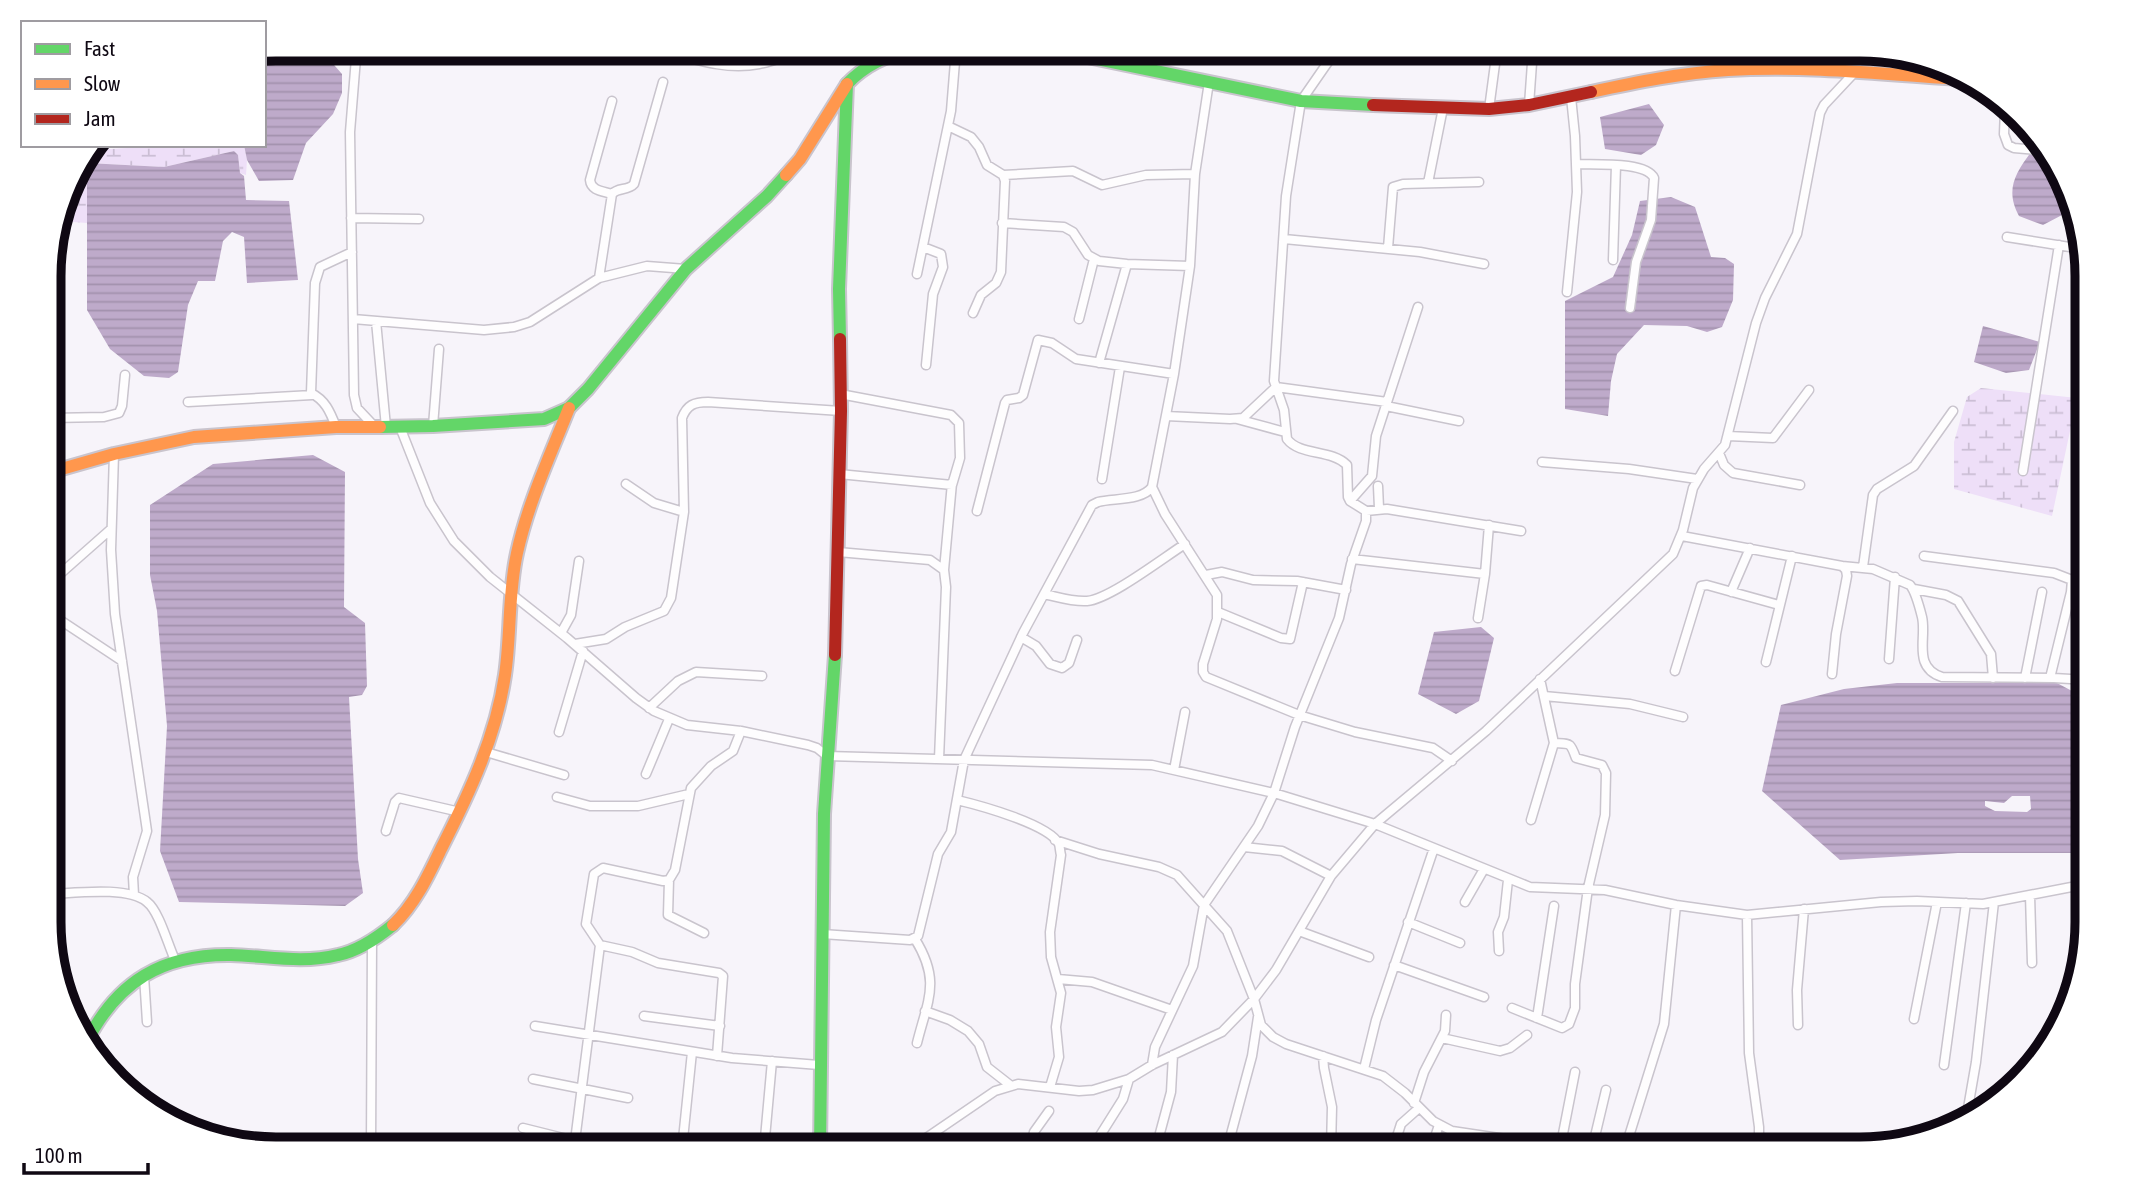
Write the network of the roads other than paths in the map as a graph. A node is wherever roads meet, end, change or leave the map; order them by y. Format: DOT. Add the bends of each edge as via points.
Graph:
graph roads {
  1 [pos="1109,61"];
  2 [pos="1328,61"];
  3 [pos="1495,61"];
  4 [pos="1532,61"];
  5 [pos="1756,61"];
  6 [pos="1805,61"];
  7 [pos="356,62"];
  8 [pos="705,62"];
  9 [pos="767,62"];
  10 [pos="859,62"];
  11 [pos="955,62"];
  12 [pos="1755,70"];
  13 [pos="1804,70"];
  14 [pos="1920,71"];
  15 [pos="1854,72"];
  16 [pos="663,82"];
  17 [pos="1209,82"];
  18 [pos="847,84"];
  19 [pos="1571,97"];
  20 [pos="1301,101"];
  21 [pos="612,102"];
  22 [pos="1529,105"];
  23 [pos="1443,108"];
  24 [pos="1489,108"];
  25 [pos="2004,117"];
  26 [pos="948,126"];
  27 [pos="2033,150"];
  28 [pos="1577,164"];
  29 [pos="1616,165"];
  30 [pos="1195,174"];
  31 [pos="1003,175"];
  32 [pos="1479,182"];
  33 [pos="1428,183"];
  34 [pos="612,194"];
  35 [pos="351,218"];
  36 [pos="419,219"];
  37 [pos="1002,223"];
  38 [pos="2007,237"];
  39 [pos="1284,239"];
  40 [pos="2059,245"];
  41 [pos="923,247"];
  42 [pos="2073,247"];
  43 [pos="1388,248"];
  44 [pos="352,252"];
  45 [pos="1094,259"];
  46 [pos="1613,260"];
  47 [pos="1127,264"];
  48 [pos="1484,264"];
  49 [pos="1190,265"];
  50 [pos="686,269"];
  51 [pos="917,274"];
  52 [pos="599,278"];
  53 [pos="1567,292"];
  54 [pos="1418,307"];
  55 [pos="1630,308"];
  56 [pos="973,313"];
  57 [pos="353,319"];
  58 [pos="1079,319"];
  59 [pos="376,321"];
  60 [pos="439,349"];
  61 [pos="1099,363"];
  62 [pos="926,365"];
  63 [pos="1120,367"];
  64 [pos="1174,374"];
  65 [pos="125,375"];
  66 [pos="1276,387"];
  67 [pos="1809,390"];
  68 [pos="840,394"];
  69 [pos="312,395"];
  70 [pos="188,402"];
  71 [pos="1387,404"];
  72 [pos="569,408"];
  73 [pos="841,411"];
  74 [pos="1953,411"];
  75 [pos="1166,416"];
  76 [pos="61,418"];
  77 [pos="1236,419"];
  78 [pos="1459,421"];
  79 [pos="400,426"];
  80 [pos="433,426"];
  81 [pos="335,427"];
  82 [pos="381,427"];
  83 [pos="1285,432"];
  84 [pos="1728,436"];
  85 [pos="1719,453"];
  86 [pos="114,454"];
  87 [pos="1542,462"];
  88 [pos="61,469"];
  89 [pos="954,470"];
  90 [pos="2023,471"];
  91 [pos="839,474"];
  92 [pos="1101,479"];
  93 [pos="1697,479"];
  94 [pos="626,484"];
  95 [pos="952,485"];
  96 [pos="1800,485"];
  97 [pos="1152,486"];
  98 [pos="1378,486"];
  99 [pos="1350,501"];
  100 [pos="1379,508"];
  101 [pos="977,511"];
  102 [pos="1366,511"];
  103 [pos="684,512"];
  104 [pos="1489,526"];
  105 [pos="111,530"];
  106 [pos="1521,531"];
  107 [pos="1682,536"];
  108 [pos="1185,544"];
  109 [pos="1750,548"];
  110 [pos="838,551"];
  111 [pos="1791,556"];
  112 [pos="1924,556"];
  113 [pos="1352,559"];
  114 [pos="579,561"];
  115 [pos="1842,566"];
  116 [pos="1863,567"];
  117 [pos="944,570"];
  118 [pos="61,573"];
  119 [pos="1485,574"];
  120 [pos="1206,575"];
  121 [pos="1895,577"];
  122 [pos="1303,582"];
  123 [pos="1914,589"];
  124 [pos="1346,590"];
  125 [pos="1731,592"];
  126 [pos="2042,592"];
  127 [pos="512,594"];
  128 [pos="1044,594"];
  129 [pos="1779,605"];
  130 [pos="1218,612"];
  131 [pos="1478,618"];
  132 [pos="61,621"];
  133 [pos="561,633"];
  134 [pos="1021,637"];
  135 [pos="1077,640"];
  136 [pos="575,644"];
  137 [pos="583,652"];
  138 [pos="1889,659"];
  139 [pos="122,661"];
  140 [pos="1766,662"];
  141 [pos="1675,671"];
  142 [pos="1832,674"];
  143 [pos="762,676"];
  144 [pos="1993,678"];
  145 [pos="2025,678"];
  146 [pos="2050,678"];
  147 [pos="1541,679"];
  148 [pos="2074,679"];
  149 [pos="1545,696"];
  150 [pos="649,708"];
  151 [pos="1185,712"];
  152 [pos="1299,715"];
  153 [pos="1683,717"];
  154 [pos="669,719"];
  155 [pos="741,731"];
  156 [pos="559,732"];
  157 [pos="1554,743"];
  158 [pos="486,752"];
  159 [pos="827,756"];
  160 [pos="939,759"];
  161 [pos="964,760"];
  162 [pos="1452,761"];
  163 [pos="1174,770"];
  164 [pos="646,774"];
  165 [pos="564,775"];
  166 [pos="1274,793"];
  167 [pos="689,794"];
  168 [pos="557,797"];
  169 [pos="957,800"];
  170 [pos="460,812"];
  171 [pos="1531,820"];
  172 [pos="1375,824"];
  173 [pos="386,831"];
  174 [pos="1055,840"];
  175 [pos="1244,847"];
  176 [pos="1434,848"];
  177 [pos="1484,869"];
  178 [pos="1331,876"];
  179 [pos="669,880"];
  180 [pos="1508,880"];
  181 [pos="2074,887"];
  182 [pos="1588,888"];
  183 [pos="61,894"];
  184 [pos="134,895"];
  185 [pos="2030,895"];
  186 [pos="1465,902"];
  187 [pos="1937,902"];
  188 [pos="1994,902"];
  189 [pos="1966,903"];
  190 [pos="1204,905"];
  191 [pos="1676,905"];
  192 [pos="1554,906"];
  193 [pos="1804,909"];
  194 [pos="1747,915"];
  195 [pos="1408,922"];
  196 [pos="1299,931"];
  197 [pos="704,933"];
  198 [pos="822,934"];
  199 [pos="915,939"];
  200 [pos="372,940"];
  201 [pos="1460,943"];
  202 [pos="600,945"];
  203 [pos="1499,951"];
  204 [pos="1368,957"];
  205 [pos="175,960"];
  206 [pos="2032,963"];
  207 [pos="1394,965"];
  208 [pos="144,976"];
  209 [pos="1058,979"];
  210 [pos="1484,997"];
  211 [pos="1254,999"];
  212 [pos="1512,1008"];
  213 [pos="1172,1010"];
  214 [pos="925,1011"];
  215 [pos="1446,1015"];
  216 [pos="644,1016"];
  217 [pos="1258,1017"];
  218 [pos="1537,1018"];
  219 [pos="1914,1019"];
  220 [pos="147,1022"];
  221 [pos="1798,1025"];
  222 [pos="535,1026"];
  223 [pos="720,1027"];
  224 [pos="93,1032"];
  225 [pos="589,1035"];
  226 [pos="1527,1035"];
  227 [pos="1442,1038"];
  228 [pos="917,1043"];
  229 [pos="692,1052"];
  230 [pos="1173,1055"];
  231 [pos="717,1056"];
  232 [pos="1324,1056"];
  233 [pos="772,1061"];
  234 [pos="819,1065"];
  235 [pos="1152,1065"];
  236 [pos="1944,1065"];
  237 [pos="1364,1069"];
  238 [pos="1575,1072"];
  239 [pos="1129,1079"];
  240 [pos="533,1080"];
  241 [pos="1010,1085"];
  242 [pos="582,1087"];
  243 [pos="1050,1087"];
  244 [pos="1606,1090"];
  245 [pos="628,1098"];
  246 [pos="1417,1105"];
  247 [pos="1968,1107"];
  248 [pos="1049,1111"];
  249 [pos="1439,1125"];
  250 [pos="523,1128"];
  251 [pos="1160,1133"];
  252 [pos="1102,1136"];
  253 [pos="1230,1136"];
  254 [pos="1331,1136"];
  255 [pos="1398,1136"];
  256 [pos="1435,1136"];
  257 [pos="1477,1136"];
  258 [pos="1562,1136"];
  259 [pos="1595,1136"];
  260 [pos="1629,1136"];
  261 [pos="1759,1136"];
  262 [pos="371,1137"];
  263 [pos="558,1137"];
  264 [pos="576,1137"];
  265 [pos="683,1137"];
  266 [pos="765,1137"];
  267 [pos="820,1137"];
  268 [pos="928,1137"];
  269 [pos="1033,1137"];
  1 -- 17 [label="main road"];
  2 -- 20 [label="street"];
  3 -- 24 [label="street"];
  4 -- 22 [label="street"];
  5 -- 12 [label="street"];
  6 -- 13 [label="street"];
  7 -- 35 [label="street" via="350,132"];
  8 -- 9 [label="street" via="727,67"];
  10 -- 18 [label="main road"];
  11 -- 26 [label="street"];
  12 -- 13 [label="main road"];
  12 -- 19 [label="main road" via="1662,77"];
  13 -- 15 [label="main road"];
  14 -- 15 [label="main road"];
  15 -- 84 [label="street" via="1820,113 1797,234 1756,323"];
  16 -- 34 [label="street" via="634,184"];
  17 -- 20 [label="main road"];
  17 -- 30 [label="street"];
  18 -- 50 [label="main road" via="800,159 767,196"];
  18 -- 68 [label="main road"];
  19 -- 22 [label="main road"];
  19 -- 28 [label="street"];
  20 -- 23 [label="main road"];
  20 -- 39 [label="street"];
  21 -- 34 [label="street" via="590,180 594,189"];
  22 -- 24 [label="main road"];
  23 -- 24 [label="main road"];
  23 -- 33 [label="street"];
  25 -- 27 [label="street" via="2008,145"];
  26 -- 31 [label="street" via="971,137 987,164"];
  26 -- 41 [label="street"];
  28 -- 29 [label="street"];
  28 -- 53 [label="street"];
  29 -- 46 [label="street"];
  29 -- 55 [label="street" via="1645,169 1654,178 1651,220 1636,262"];
  30 -- 31 [label="street" via="1146,175 1102,185 1073,171"];
  30 -- 49 [label="street"];
  31 -- 37 [label="street"];
  32 -- 33 [label="street"];
  33 -- 43 [label="street" via="1393,187"];
  34 -- 52 [label="street"];
  35 -- 36 [label="street"];
  35 -- 44 [label="street"];
  37 -- 45 [label="street" via="1070,230"];
  37 -- 56 [label="street" via="999,279 981,295"];
  38 -- 40 [label="street"];
  39 -- 43 [label="street"];
  39 -- 66 [label="street"];
  40 -- 42 [label="street"];
  40 -- 90 [label="street"];
  41 -- 51 [label="street"];
  41 -- 62 [label="street" via="936,251 943,260 933,294"];
  43 -- 48 [label="street"];
  44 -- 57 [label="street"];
  44 -- 69 [label="street" via="320,267 316,274"];
  45 -- 47 [label="street"];
  45 -- 58 [label="street"];
  47 -- 49 [label="street"];
  47 -- 61 [label="street"];
  49 -- 64 [label="street"];
  50 -- 52 [label="street" via="647,266"];
  50 -- 72 [label="main road"];
  52 -- 59 [label="street" via="530,322 514,327 484,330"];
  54 -- 71 [label="street"];
  57 -- 59 [label="street"];
  57 -- 82 [label="street" via="355,403"];
  59 -- 82 [label="street"];
  60 -- 80 [label="street"];
  61 -- 63 [label="street"];
  61 -- 101 [label="street" via="1072,358 1047,341 1036,342 1023,395 1005,403"];
  63 -- 64 [label="street"];
  63 -- 92 [label="street"];
  64 -- 75 [label="street"];
  65 -- 76 [label="street" via="119,413"];
  66 -- 71 [label="street"];
  66 -- 77 [label="street" via="1248,414"];
  66 -- 83 [label="street"];
  67 -- 84 [label="street" via="1773,438"];
  68 -- 73 [label="main road"];
  68 -- 95 [label="street" via="951,415 959,423 960,458"];
  69 -- 70 [label="street"];
  69 -- 81 [label="street" via="330,411"];
  71 -- 78 [label="street"];
  71 -- 99 [label="street" via="1374,442 1372,477"];
  72 -- 80 [label="main road" via="544,419"];
  72 -- 127 [label="main road" via="524,527"];
  73 -- 91 [label="main road"];
  73 -- 103 [label="street" via="691,404 681,425"];
  74 -- 116 [label="street" via="1914,466 1873,495"];
  75 -- 77 [label="street"];
  75 -- 97 [label="street"];
  77 -- 83 [label="street"];
  79 -- 80 [label="main road"];
  79 -- 82 [label="main road"];
  79 -- 127 [label="street" via="441,524"];
  81 -- 82 [label="main road"];
  81 -- 86 [label="main road" via="194,437"];
  83 -- 99 [label="street" via="1290,444 1347,465"];
  84 -- 85 [label="street"];
  85 -- 93 [label="street"];
  85 -- 96 [label="street" via="1733,473"];
  86 -- 88 [label="main road"];
  86 -- 105 [label="street"];
  87 -- 93 [label="street"];
  89 -- 95 [label="street"];
  91 -- 95 [label="street"];
  91 -- 110 [label="main road"];
  93 -- 107 [label="street"];
  94 -- 103 [label="street" via="654,503"];
  95 -- 117 [label="street"];
  97 -- 108 [label="street"];
  97 -- 128 [label="street" via="1148,493 1092,505"];
  98 -- 100 [label="street"];
  99 -- 102 [label="street"];
  100 -- 102 [label="street"];
  100 -- 104 [label="street"];
  102 -- 113 [label="street"];
  103 -- 136 [label="street" via="671,598 664,611 606,639"];
  104 -- 106 [label="street"];
  104 -- 119 [label="street"];
  105 -- 118 [label="street"];
  105 -- 139 [label="street"];
  107 -- 109 [label="street"];
  107 -- 147 [label="street" via="1662,565"];
  108 -- 120 [label="street"];
  108 -- 128 [label="street" via="1095,600"];
  109 -- 111 [label="street"];
  109 -- 125 [label="street"];
  110 -- 117 [label="street" via="930,560"];
  110 -- 159 [label="main road"];
  111 -- 115 [label="street"];
  111 -- 129 [label="street"];
  112 -- 146 [label="street" via="2054,573 2071,580"];
  113 -- 119 [label="street"];
  113 -- 124 [label="street"];
  114 -- 133 [label="street" via="571,615"];
  115 -- 116 [label="street"];
  115 -- 142 [label="street" via="1847,576"];
  116 -- 121 [label="street"];
  117 -- 160 [label="street"];
  119 -- 131 [label="street"];
  120 -- 122 [label="street" via="1222,572 1253,580"];
  120 -- 130 [label="street" via="1217,595"];
  121 -- 123 [label="street"];
  121 -- 138 [label="street"];
  122 -- 124 [label="street"];
  122 -- 130 [label="street" via="1290,639"];
  123 -- 144 [label="street" via="1958,601 1991,654"];
  123 -- 144 [label="street" via="1928,669 1942,677"];
  124 -- 152 [label="street"];
  125 -- 129 [label="street"];
  125 -- 141 [label="street" via="1701,586"];
  126 -- 145 [label="street"];
  127 -- 133 [label="street"];
  127 -- 158 [label="main road" via="505,673"];
  128 -- 134 [label="street"];
  129 -- 140 [label="street"];
  130 -- 152 [label="street" via="1203,664 1206,677"];
  132 -- 139 [label="street"];
  133 -- 136 [label="street"];
  134 -- 135 [label="street" via="1036,646 1050,664 1062,668 1069,663"];
  134 -- 161 [label="street"];
  136 -- 137 [label="street"];
  137 -- 150 [label="street"];
  137 -- 156 [label="street"];
  139 -- 184 [label="street" via="148,831 133,877"];
  143 -- 150 [label="street" via="696,672 678,681"];
  144 -- 145 [label="street"];
  145 -- 146 [label="street"];
  146 -- 148 [label="street"];
  147 -- 149 [label="street"];
  147 -- 162 [label="street"];
  149 -- 153 [label="street" via="1630,704"];
  149 -- 157 [label="street"];
  150 -- 154 [label="street"];
  151 -- 163 [label="street"];
  152 -- 162 [label="street" via="1433,748"];
  152 -- 166 [label="street"];
  154 -- 155 [label="street"];
  154 -- 164 [label="street"];
  155 -- 159 [label="street" via="808,745"];
  155 -- 167 [label="street" via="733,751 711,766"];
  157 -- 171 [label="street"];
  157 -- 182 [label="street" via="1570,744 1576,758 1602,765 1606,773 1605,814"];
  158 -- 165 [label="street"];
  158 -- 170 [label="main road"];
  159 -- 160 [label="street"];
  159 -- 198 [label="main road"];
  160 -- 161 [label="street"];
  161 -- 163 [label="street" via="1136,763"];
  161 -- 169 [label="street"];
  162 -- 172 [label="street"];
  163 -- 166 [label="street"];
  166 -- 172 [label="street"];
  166 -- 175 [label="street"];
  167 -- 168 [label="street" via="638,806 590,806"];
  167 -- 179 [label="street" via="675,870"];
  169 -- 174 [label="street" via="999,810"];
  169 -- 199 [label="street" via="951,832 939,854"];
  170 -- 173 [label="street" via="399,798"];
  170 -- 200 [label="main road" via="413,904"];
  172 -- 176 [label="street"];
  172 -- 178 [label="street"];
  174 -- 190 [label="street" via="1169,870"];
  174 -- 209 [label="street" via="1061,855 1050,932"];
  175 -- 178 [label="street" via="1282,851"];
  175 -- 190 [label="street"];
  176 -- 177 [label="street"];
  176 -- 195 [label="street"];
  177 -- 180 [label="street"];
  177 -- 186 [label="street"];
  178 -- 196 [label="street"];
  179 -- 197 [label="street" via="668,915"];
  179 -- 202 [label="street" via="598,870 586,924"];
  180 -- 182 [label="street" via="1539,888"];
  180 -- 203 [label="street"];
  181 -- 185 [label="street"];
  182 -- 191 [label="street"];
  182 -- 218 [label="street" via="1569,1024 1562,1028"];
  183 -- 184 [label="street"];
  184 -- 205 [label="street" via="154,911"];
  185 -- 188 [label="street"];
  185 -- 206 [label="street"];
  187 -- 189 [label="street"];
  187 -- 193 [label="street"];
  187 -- 219 [label="street"];
  188 -- 189 [label="street"];
  188 -- 247 [label="street"];
  189 -- 236 [label="street"];
  190 -- 211 [label="street" via="1231,937"];
  190 -- 213 [label="street" via="1193,966"];
  191 -- 194 [label="street"];
  191 -- 260 [label="street" via="1664,1024"];
  192 -- 218 [label="street"];
  193 -- 194 [label="street"];
  193 -- 221 [label="street"];
  194 -- 261 [label="street" via="1749,1053"];
  195 -- 201 [label="street"];
  195 -- 207 [label="street"];
  196 -- 204 [label="street"];
  196 -- 211 [label="street"];
  198 -- 199 [label="street"];
  198 -- 234 [label="main road"];
  199 -- 214 [label="street" via="931,975"];
  200 -- 205 [label="main road" via="351,952 299,961 223,956"];
  200 -- 262 [label="street"];
  202 -- 223 [label="street" via="658,963 719,973 724,981"];
  202 -- 225 [label="street"];
  205 -- 208 [label="main road"];
  207 -- 210 [label="street"];
  207 -- 237 [label="street"];
  208 -- 220 [label="street"];
  208 -- 224 [label="main road" via="107,1009"];
  209 -- 213 [label="street" via="1092,982"];
  209 -- 243 [label="street" via="1059,1057"];
  211 -- 217 [label="street"];
  211 -- 230 [label="street" via="1222,1032"];
  212 -- 218 [label="street"];
  213 -- 235 [label="street" via="1154,1046"];
  214 -- 228 [label="street"];
  214 -- 241 [label="street" via="968,1031 979,1044 987,1067"];
  215 -- 227 [label="street"];
  216 -- 223 [label="street"];
  217 -- 232 [label="street" via="1273,1037"];
  217 -- 253 [label="street"];
  222 -- 225 [label="street"];
  223 -- 231 [label="street"];
  225 -- 229 [label="street"];
  225 -- 242 [label="street"];
  226 -- 227 [label="street" via="1500,1051"];
  227 -- 246 [label="street" via="1424,1072"];
  229 -- 231 [label="street"];
  229 -- 265 [label="street"];
  230 -- 235 [label="street"];
  230 -- 251 [label="street" via="1171,1092"];
  231 -- 233 [label="street"];
  232 -- 237 [label="street"];
  232 -- 254 [label="street" via="1332,1099"];
  233 -- 234 [label="street"];
  233 -- 266 [label="street"];
  234 -- 267 [label="main road"];
  235 -- 239 [label="street"];
  237 -- 246 [label="street" via="1383,1076"];
  238 -- 258 [label="street"];
  239 -- 243 [label="street" via="1093,1090"];
  239 -- 252 [label="street"];
  240 -- 242 [label="street"];
  241 -- 243 [label="street"];
  241 -- 268 [label="street"];
  242 -- 245 [label="street"];
  242 -- 264 [label="street"];
  244 -- 259 [label="street"];
  246 -- 249 [label="street"];
  246 -- 255 [label="street" via="1401,1124"];
  248 -- 269 [label="street"];
  249 -- 256 [label="street"];
  249 -- 257 [label="street"];
  250 -- 263 [label="street"];
}
